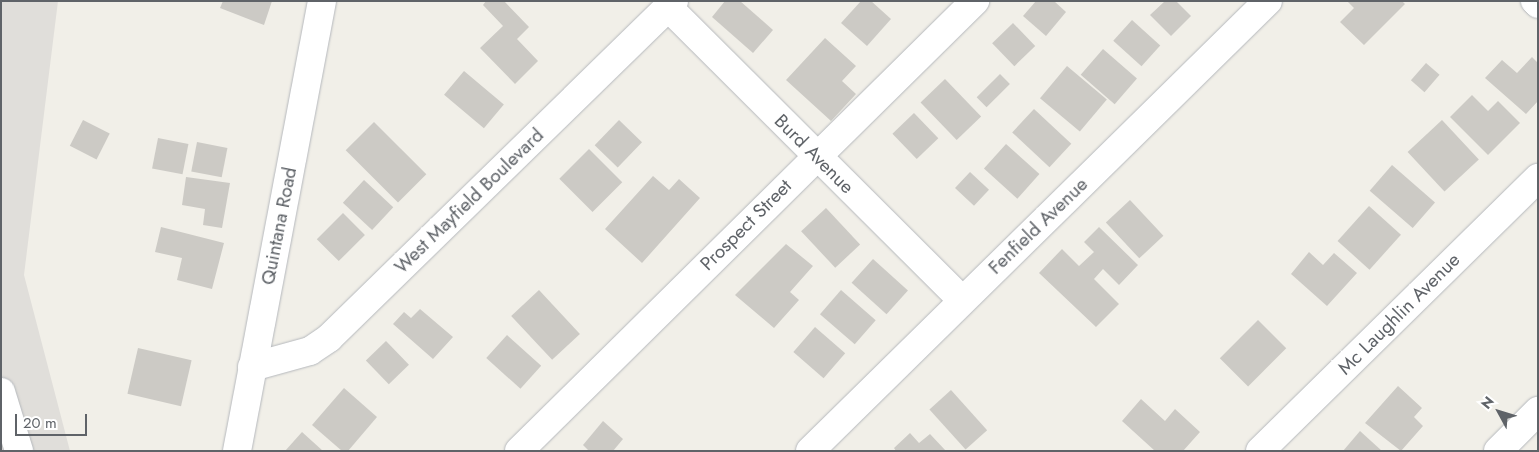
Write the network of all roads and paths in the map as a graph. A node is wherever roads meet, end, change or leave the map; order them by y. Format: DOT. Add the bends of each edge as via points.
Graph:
graph roads {
  1 [pos="322,1"];
  2 [pos="975,1"];
  3 [pos="1268,1"];
  4 [pos="1535,1"];
  5 [pos="671,4"];
  6 [pos="1538,4"];
  7 [pos="816,157"];
  8 [pos="1538,178"];
  9 [pos="962,300"];
  10 [pos="252,367"];
  11 [pos="1,392"];
  12 [pos="1538,411"];
  13 [pos="19,451"];
  14 [pos="237,451"];
  15 [pos="519,451"];
  16 [pos="810,451"];
  17 [pos="1260,451"];
  18 [pos="1498,451"];
  1 -- 10 [label="street, Quintana Road"];
  2 -- 7 [label="street, Prospect Street"];
  3 -- 9 [label="street, Fenfield Avenue"];
  4 -- 6 [label="street"];
  5 -- 7 [label="street, Burd Avenue"];
  5 -- 10 [label="street, West Mayfield Boulevard" via="329,338 310,351"];
  7 -- 9 [label="street, Burd Avenue"];
  7 -- 15 [label="street, Prospect Street"];
  8 -- 17 [label="street, Mc Laughlin Avenue"];
  9 -- 16 [label="street, Fenfield Avenue"];
  10 -- 14 [label="street, Quintana Road"];
  11 -- 13 [label="street"];
  12 -- 18 [label="street"];
}
